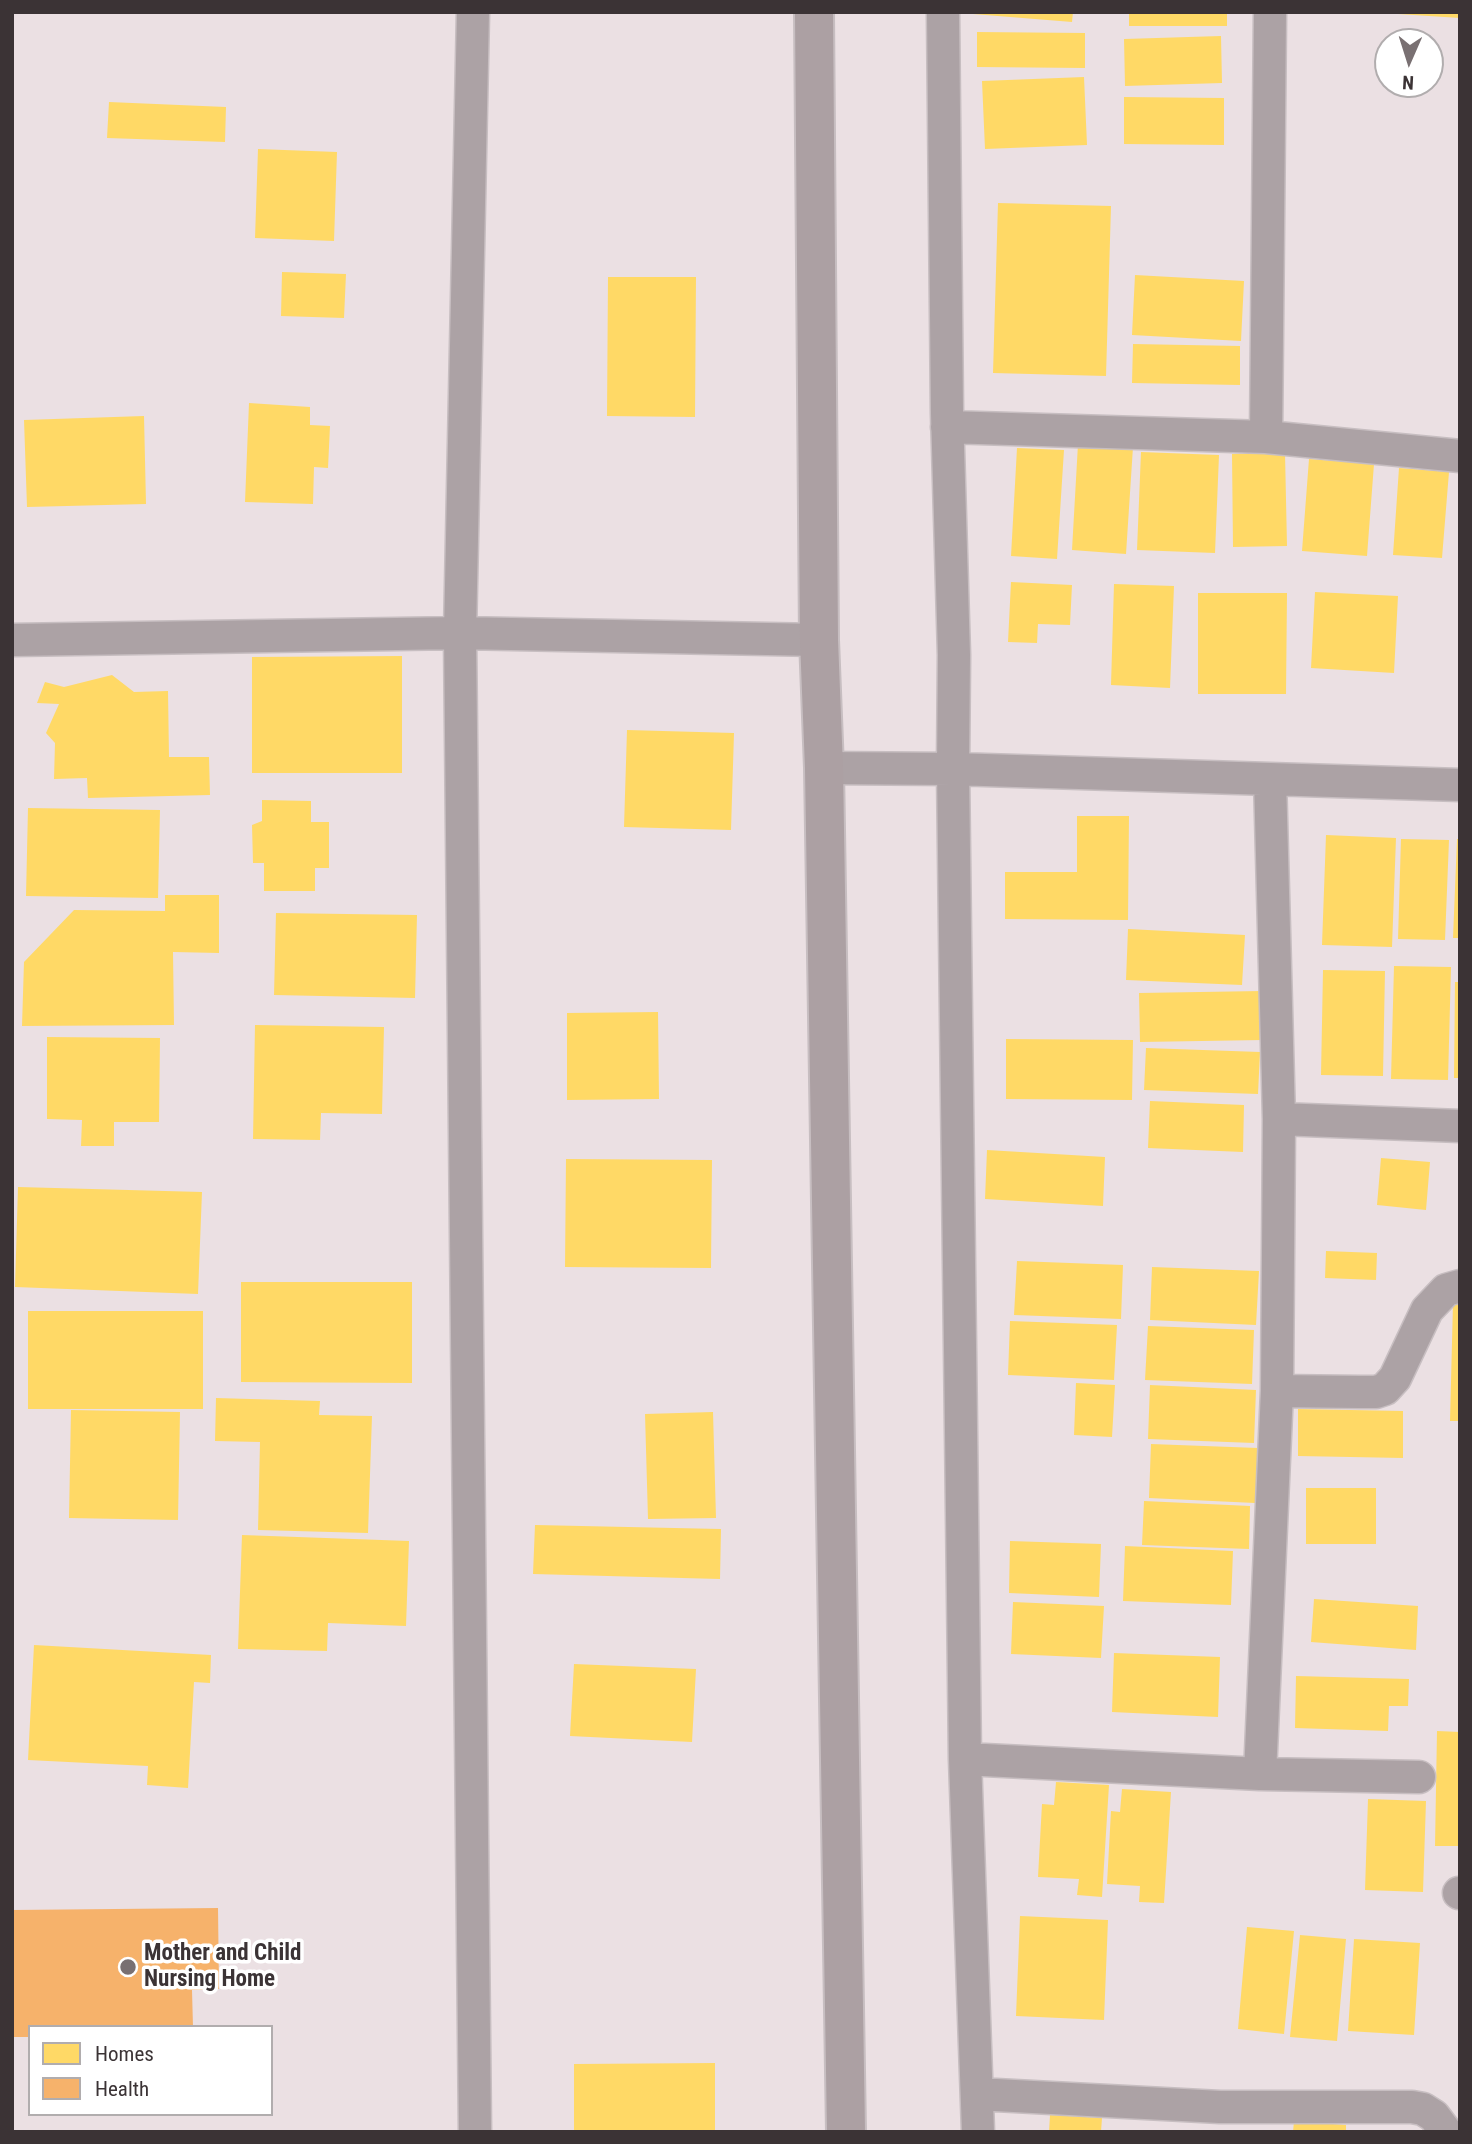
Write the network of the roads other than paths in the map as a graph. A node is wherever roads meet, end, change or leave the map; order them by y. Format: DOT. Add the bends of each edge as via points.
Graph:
graph roads {
  1 [pos="473,12"];
  2 [pos="814,12"];
  3 [pos="943,12"];
  4 [pos="1270,12"];
  5 [pos="947,427"];
  6 [pos="1266,437"];
  7 [pos="1460,456"];
  8 [pos="460,633"];
  9 [pos="12,640"];
  10 [pos="819,640"];
  11 [pos="824,768"];
  12 [pos="953,769"];
  13 [pos="1270,779"];
  14 [pos="1460,785"];
  15 [pos="1279,1118"];
  16 [pos="1460,1126"];
  17 [pos="1460,1286"];
  18 [pos="1277,1391"];
  19 [pos="965,1759"];
  20 [pos="1261,1774"];
  21 [pos="1419,1777"];
  22 [pos="977,2094"];
  23 [pos="475,2132"];
  24 [pos="846,2132"];
  25 [pos="978,2132"];
  26 [pos="1446,2132"];
  1 -- 8 [label="street"];
  2 -- 10 [label="street"];
  3 -- 5 [label="street"];
  4 -- 6 [label="street"];
  5 -- 6 [label="street"];
  5 -- 12 [label="street"];
  6 -- 7 [label="street"];
  8 -- 9 [label="street"];
  8 -- 10 [label="street"];
  8 -- 23 [label="street"];
  10 -- 11 [label="street"];
  11 -- 12 [label="street"];
  11 -- 24 [label="street"];
  12 -- 13 [label="street"];
  12 -- 19 [label="street"];
  13 -- 14 [label="street"];
  13 -- 15 [label="street"];
  15 -- 16 [label="street"];
  15 -- 18 [label="street"];
  17 -- 18 [label="street" via="1446,1290 1427,1310 1395,1378 1385,1388 1368,1392"];
  18 -- 20 [label="street"];
  19 -- 20 [label="street"];
  19 -- 22 [label="street"];
  20 -- 21 [label="street"];
  22 -- 25 [label="street"];
  22 -- 26 [label="street" via="1220,2107 1412,2107 1434,2116"];
}
